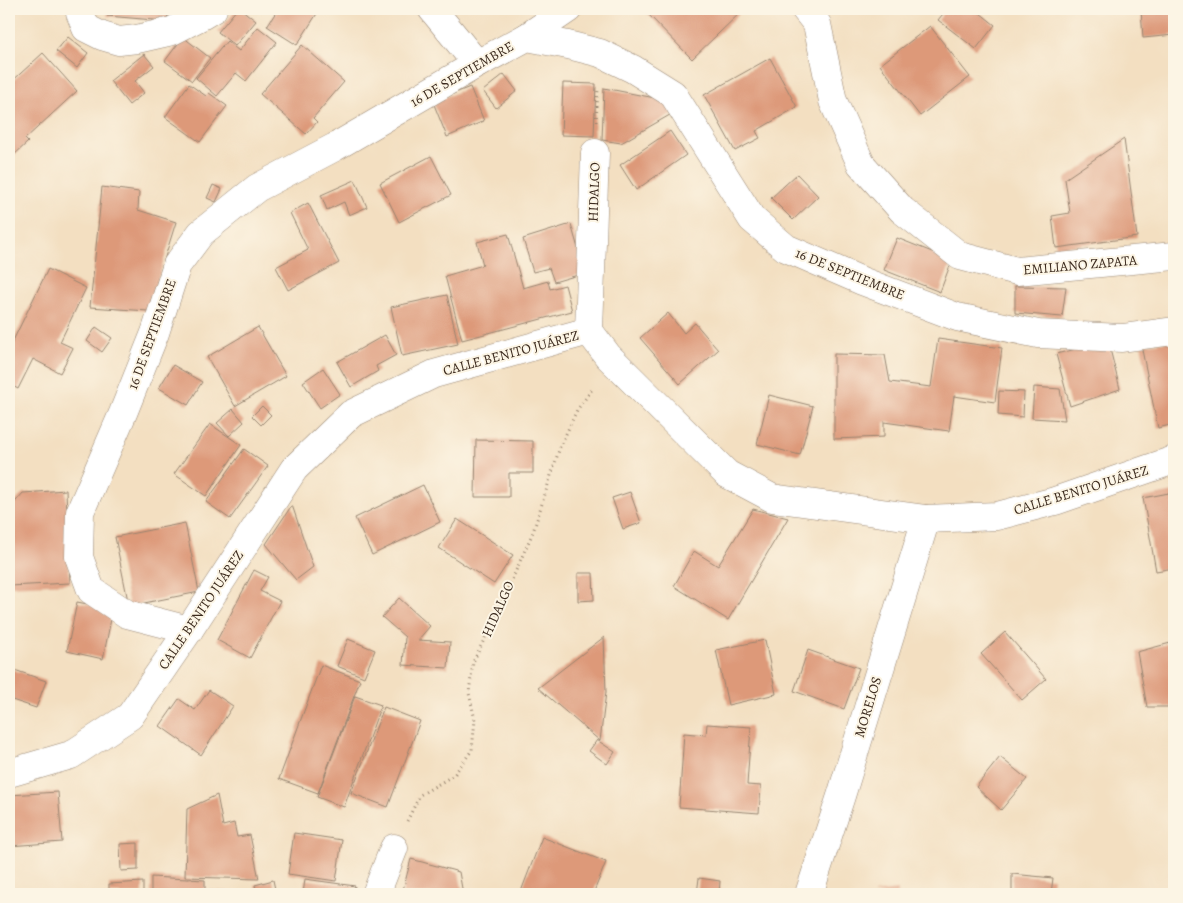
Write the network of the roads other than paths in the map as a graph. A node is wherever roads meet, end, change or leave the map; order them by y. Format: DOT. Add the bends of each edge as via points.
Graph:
graph roads {
  1 [pos="80,9"];
  2 [pos="213,9"];
  3 [pos="432,9"];
  4 [pos="568,9"];
  5 [pos="805,9"];
  6 [pos="527,37"];
  7 [pos="477,64"];
  8 [pos="595,153"];
  9 [pos="1174,256"];
  10 [pos="589,331"];
  11 [pos="1174,331"];
  12 [pos="1174,460"];
  13 [pos="926,519"];
  14 [pos="189,630"];
  15 [pos="9,773"];
  16 [pos="394,848"];
  17 [pos="376,894"];
  18 [pos="809,894"];
  1 -- 2 [label="street" via="86,28 119,41 172,31"];
  3 -- 7 [label="street"];
  4 -- 6 [label="street"];
  5 -- 9 [label="street, EMILIANO ZAPATA" via="817,24 833,101 861,164 902,210 960,256 1017,271"];
  6 -- 7 [label="street, 16 DE SEPTIEMBRE"];
  6 -- 11 [label="street, 16 DE SEPTIEMBRE" via="600,53 673,94 752,220 786,248 957,317 1038,334 1122,338"];
  7 -- 14 [label="street, 16 DE SEPTIEMBRE" via="335,147 257,188 201,233 177,266 151,342 80,512 79,556 90,590 127,614"];
  8 -- 10 [label="street, HIDALGO"];
  10 -- 13 [label="street, CALLE BENITO JUÁREZ" via="608,356 728,474 772,498"];
  10 -- 14 [label="street, CALLE BENITO JUÁREZ" via="434,374 351,414 294,469"];
  12 -- 13 [label="street, CALLE BENITO JUÁREZ" via="1055,501 997,516"];
  13 -- 18 [label="street, MORELOS"];
  14 -- 15 [label="street, CALLE BENITO JUÁREZ" via="130,716 71,755"];
  16 -- 17 [label="street"];
}
